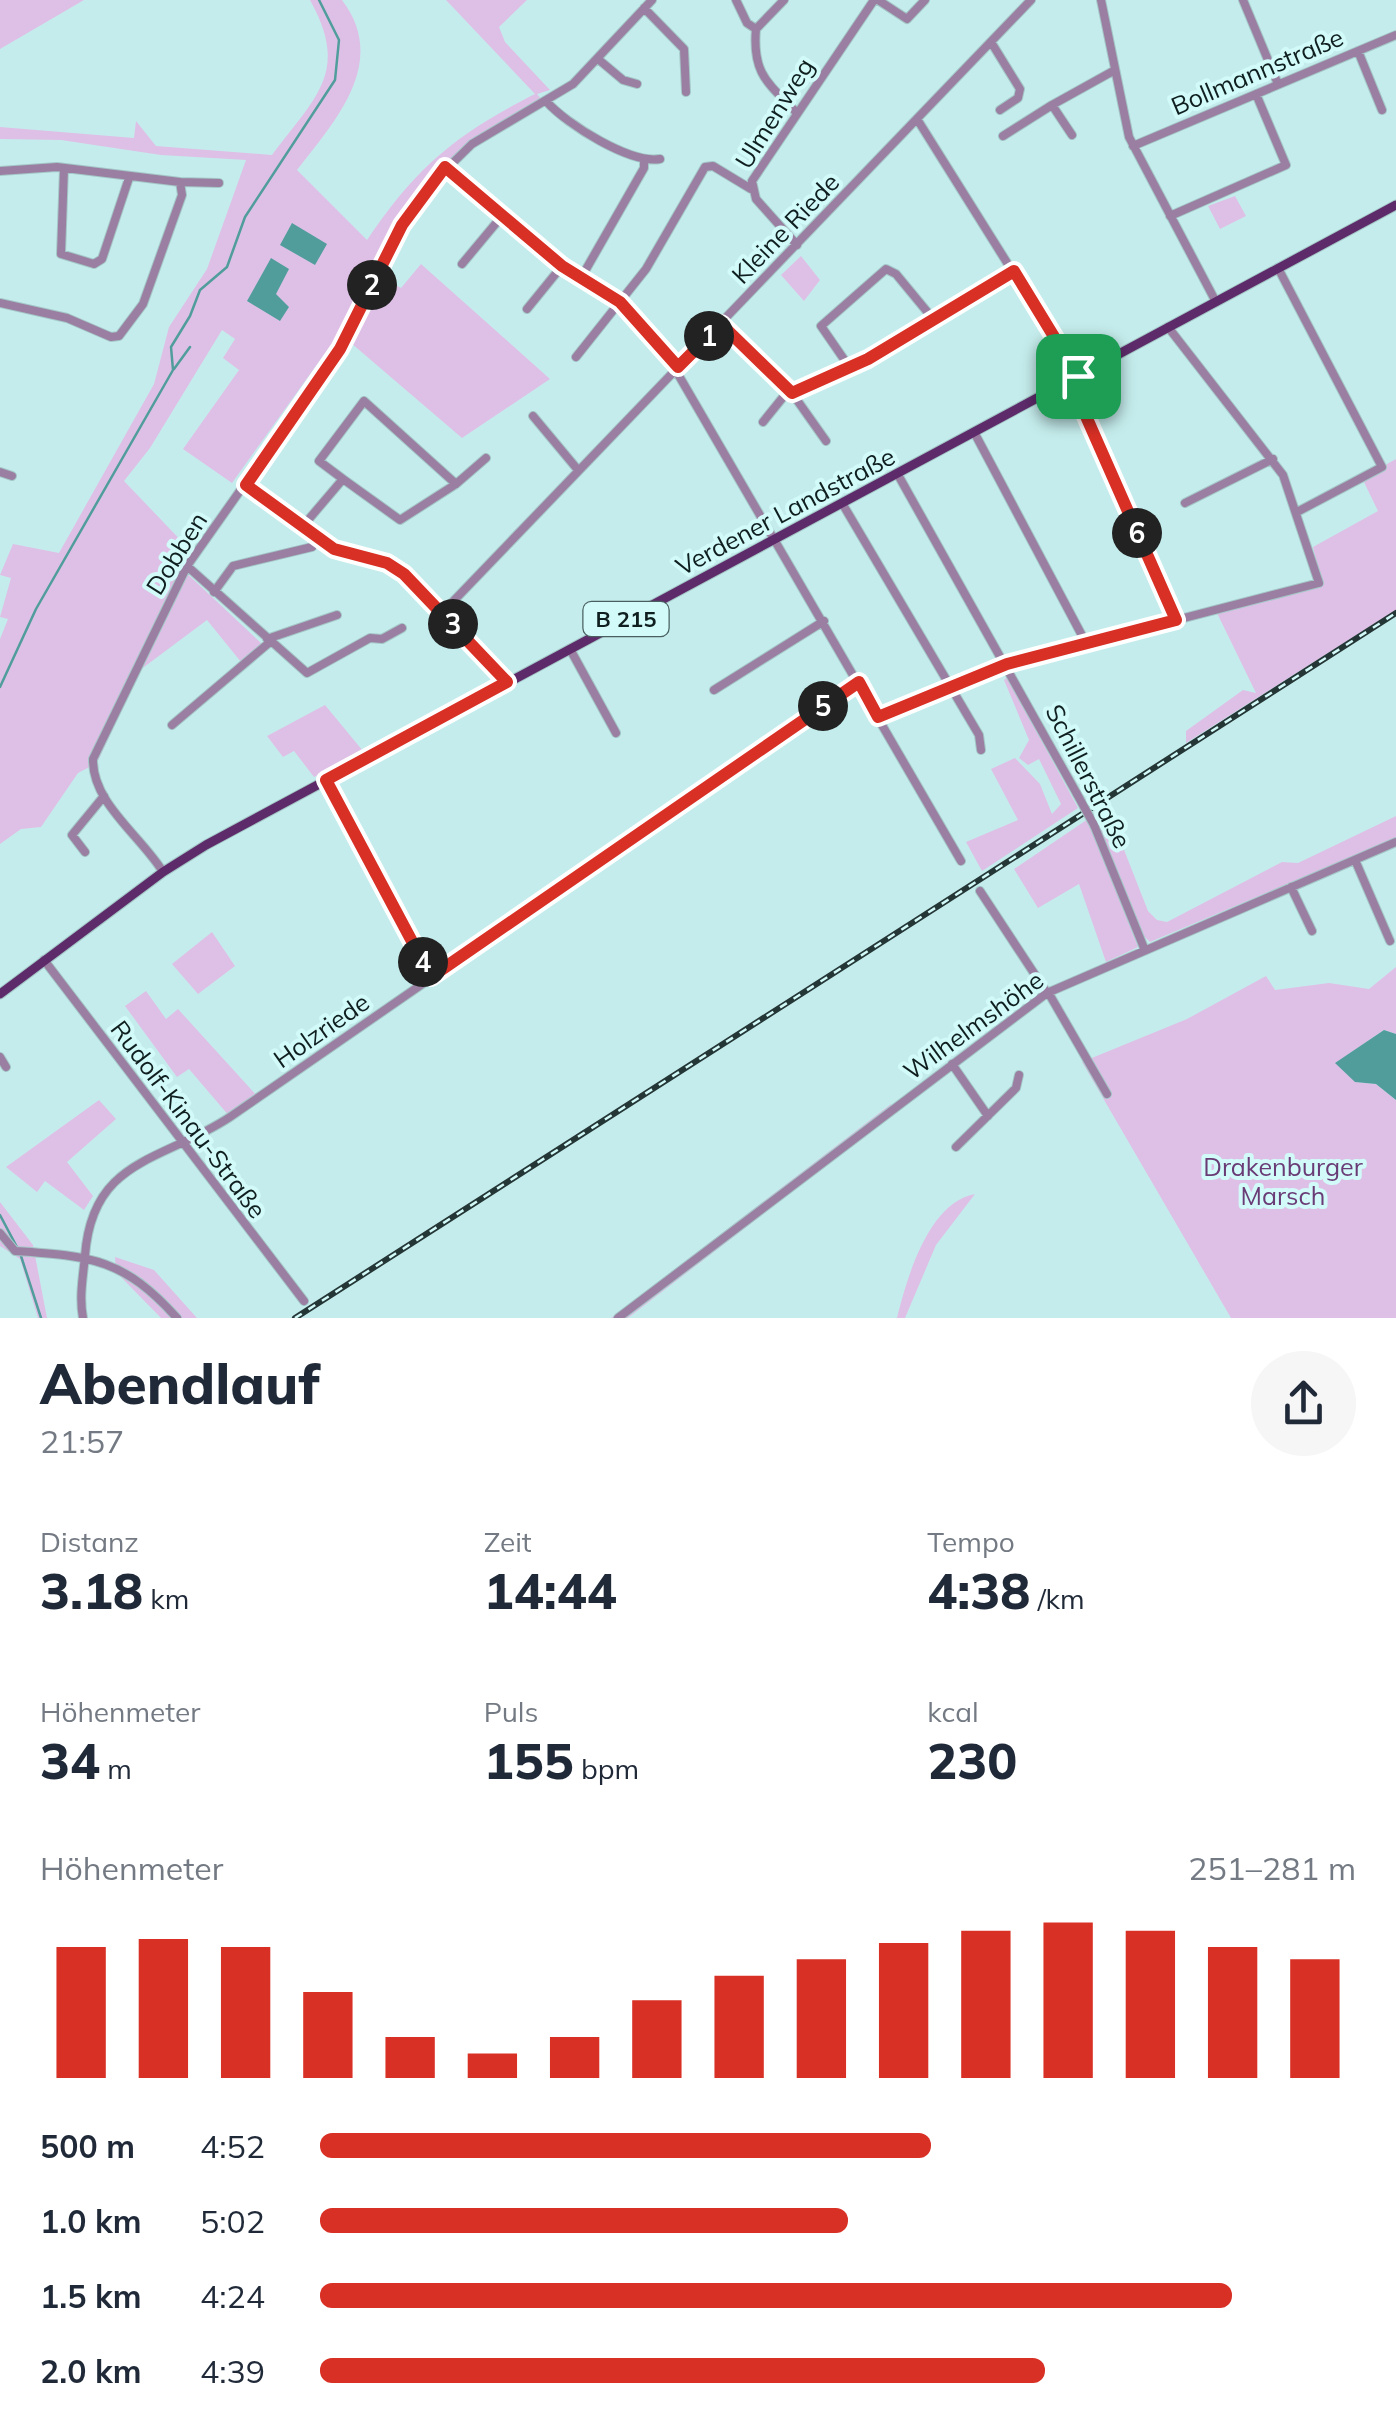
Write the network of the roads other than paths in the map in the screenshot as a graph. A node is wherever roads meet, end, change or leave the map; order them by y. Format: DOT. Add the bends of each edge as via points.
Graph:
graph roads {
  1 [pos="652,0"];
  2 [pos="736,0"];
  3 [pos="784,0"];
  4 [pos="876,0"];
  5 [pos="925,0"];
  6 [pos="1011,0"];
  7 [pos="1031,0"];
  8 [pos="1101,0"];
  9 [pos="1243,0"];
  10 [pos="644,8"];
  11 [pos="1022,10"];
  12 [pos="756,29"];
  13 [pos="1396,34"];
  14 [pos="991,42"];
  15 [pos="1358,50"];
  16 [pos="598,59"];
  17 [pos="1114,70"];
  18 [pos="637,84"];
  19 [pos="1278,84"];
  20 [pos="686,92"];
  21 [pos="1256,94"];
  22 [pos="546,102"];
  23 [pos="1052,105"];
  24 [pos="1000,110"];
  25 [pos="1382,110"];
  26 [pos="797,113"];
  27 [pos="917,119"];
  28 [pos="1072,135"];
  29 [pos="1002,136"];
  30 [pos="1133,146"];
  31 [pos="660,159"];
  32 [pos="644,162"];
  33 [pos="445,167"];
  34 [pos="64,168"];
  35 [pos="0,170"];
  36 [pos="129,178"];
  37 [pos="180,182"];
  38 [pos="220,182"];
  39 [pos="751,189"];
  40 [pos="1396,204"];
  41 [pos="502,216"];
  42 [pos="1170,216"];
  43 [pos="797,245"];
  44 [pos="462,264"];
  45 [pos="562,266"];
  46 [pos="1278,268"];
  47 [pos="1014,271"];
  48 [pos="581,278"];
  49 [pos="620,302"];
  50 [pos="1216,302"];
  51 [pos="0,303"];
  52 [pos="527,309"];
  53 [pos="934,320"];
  54 [pos="721,324"];
  55 [pos="1168,327"];
  56 [pos="576,357"];
  57 [pos="676,368"];
  58 [pos="850,368"];
  59 [pos="1074,378"];
  60 [pos="790,392"];
  61 [pos="533,416"];
  62 [pos="763,422"];
  63 [pos="974,432"];
  64 [pos="826,440"];
  65 [pos="486,458"];
  66 [pos="1273,459"];
  67 [pos="578,470"];
  68 [pos="0,472"];
  69 [pos="896,474"];
  70 [pos="12,476"];
  71 [pos="343,479"];
  72 [pos="456,484"];
  73 [pos="246,485"];
  74 [pos="842,503"];
  75 [pos="1186,503"];
  76 [pos="1297,512"];
  77 [pos="303,526"];
  78 [pos="776,538"];
  79 [pos="312,547"];
  80 [pos="187,566"];
  81 [pos="214,592"];
  82 [pos="442,613"];
  83 [pos="336,614"];
  84 [pos="1176,620"];
  85 [pos="824,621"];
  86 [pos="402,628"];
  87 [pos="268,640"];
  88 [pos="1086,643"];
  89 [pos="570,649"];
  90 [pos="1006,662"];
  91 [pos="507,682"];
  92 [pos="859,682"];
  93 [pos="714,690"];
  94 [pos="949,690"];
  95 [pos="878,717"];
  96 [pos="172,724"];
  97 [pos="616,733"];
  98 [pos="980,750"];
  99 [pos="326,780"];
  100 [pos="104,796"];
  101 [pos="1396,842"];
  102 [pos="85,852"];
  103 [pos="1355,860"];
  104 [pos="961,861"];
  105 [pos="163,872"];
  106 [pos="1291,887"];
  107 [pos="980,891"];
  108 [pos="1312,932"];
  109 [pos="1390,942"];
  110 [pos="1144,948"];
  111 [pos="44,960"];
  112 [pos="431,977"];
  113 [pos="1048,993"];
  114 [pos="0,994"];
  115 [pos="0,1057"];
  116 [pos="952,1064"];
  117 [pos="6,1066"];
  118 [pos="1019,1075"];
  119 [pos="1107,1094"];
  120 [pos="988,1116"];
  121 [pos="180,1143"];
  122 [pos="956,1147"];
  123 [pos="0,1233"];
  124 [pos="85,1256"];
  125 [pos="304,1301"];
  126 [pos="83,1318"];
  127 [pos="178,1318"];
  128 [pos="618,1318"];
  1 -- 10 [label="street, Dobben"];
  2 -- 12 [label="street"];
  3 -- 12 [label="street"];
  4 -- 5 [label="street, Ulmenweg" via="908,18"];
  4 -- 26 [label="street, Ulmenweg"];
  6 -- 11 [label="street"];
  7 -- 11 [label="street, Kleine Riede"];
  8 -- 17 [label="street"];
  9 -- 19 [label="street"];
  10 -- 16 [label="street, Dobben"];
  10 -- 20 [label="street" via="684,49"];
  11 -- 14 [label="street, Kleine Riede"];
  12 -- 26 [label="street" via="760,75"];
  13 -- 15 [label="street, Bollmannstraße"];
  14 -- 24 [label="street" via="1020,88 1018,98"];
  14 -- 27 [label="street, Kleine Riede"];
  15 -- 19 [label="street, Bollmannstraße"];
  15 -- 25 [label="street"];
  16 -- 18 [label="street"];
  16 -- 22 [label="street, Dobben"];
  17 -- 23 [label="street"];
  17 -- 30 [label="street"];
  19 -- 21 [label="street, Bollmannstraße"];
  21 -- 30 [label="street, Bollmannstraße"];
  21 -- 42 [label="street" via="1286,166"];
  22 -- 32 [label="street" via="570,125"];
  22 -- 33 [label="street, Dobben"];
  23 -- 28 [label="street"];
  23 -- 29 [label="street"];
  26 -- 39 [label="street, Ulmenweg"];
  27 -- 43 [label="street, Kleine Riede"];
  27 -- 47 [label="street"];
  30 -- 42 [label="street"];
  31 -- 32 [label="street"];
  32 -- 48 [label="street"];
  33 -- 41 [label="street"];
  33 -- 73 [label="street, Dobben" via="402,225 340,349"];
  34 -- 35 [label="street"];
  34 -- 36 [label="street"];
  34 -- 36 [label="street" via="60,254 94,264 102,259"];
  36 -- 37 [label="street"];
  37 -- 38 [label="street"];
  37 -- 51 [label="street" via="172,232 143,304 121,335 112,338 68,318"];
  39 -- 43 [label="street, Ulmenweg"];
  39 -- 49 [label="street" via="706,167"];
  40 -- 46 [label="main road, Verdener Landstraße / B 215"];
  41 -- 44 [label="street"];
  41 -- 45 [label="street"];
  42 -- 50 [label="street"];
  43 -- 54 [label="street, Kleine Riede"];
  45 -- 48 [label="street"];
  45 -- 52 [label="street"];
  46 -- 50 [label="main road, Verdener Landstraße / B 215"];
  46 -- 76 [label="street" via="1382,467"];
  47 -- 53 [label="street"];
  47 -- 59 [label="street"];
  48 -- 49 [label="street"];
  49 -- 56 [label="street"];
  49 -- 57 [label="street"];
  50 -- 55 [label="main road, Verdener Landstraße / B 215"];
  53 -- 58 [label="street"];
  53 -- 58 [label="street" via="886,269 821,326"];
  54 -- 57 [label="street, Kleine Riede"];
  54 -- 60 [label="street"];
  55 -- 59 [label="main road, Verdener Landstraße / B 215"];
  55 -- 66 [label="street"];
  57 -- 67 [label="street, Kleine Riede"];
  57 -- 78 [label="street"];
  58 -- 60 [label="street"];
  59 -- 63 [label="main road, Verdener Landstraße / B 215"];
  59 -- 84 [label="street"];
  60 -- 62 [label="street"];
  60 -- 64 [label="street"];
  61 -- 67 [label="street"];
  63 -- 69 [label="main road, Verdener Landstraße / B 215"];
  63 -- 88 [label="street"];
  65 -- 72 [label="street"];
  66 -- 75 [label="street"];
  66 -- 76 [label="street"];
  67 -- 82 [label="street, Kleine Riede"];
  68 -- 70 [label="street"];
  69 -- 74 [label="main road, Verdener Landstraße / B 215"];
  69 -- 90 [label="street, Schillerstraße"];
  71 -- 72 [label="street" via="400,520"];
  71 -- 72 [label="street" via="318,461 364,401"];
  71 -- 77 [label="street"];
  73 -- 77 [label="street"];
  73 -- 80 [label="street, Dobben"];
  74 -- 78 [label="main road, Verdener Landstraße / B 215"];
  74 -- 94 [label="street"];
  76 -- 84 [label="street" via="1319,584"];
  77 -- 82 [label="street" via="334,549 387,563"];
  78 -- 85 [label="street"];
  78 -- 89 [label="main road, Verdener Landstraße / B 215"];
  79 -- 81 [label="street" via="233,566"];
  80 -- 81 [label="street"];
  80 -- 100 [label="street, Dobben" via="96,747 93,770"];
  81 -- 87 [label="street"];
  82 -- 91 [label="street"];
  83 -- 87 [label="street"];
  84 -- 88 [label="street"];
  85 -- 92 [label="street"];
  85 -- 93 [label="street"];
  86 -- 87 [label="street" via="308,673"];
  87 -- 96 [label="street"];
  88 -- 90 [label="street"];
  89 -- 91 [label="main road, Verdener Landstraße / B 215"];
  89 -- 97 [label="street"];
  90 -- 94 [label="street"];
  90 -- 110 [label="street, Schillerstraße, bridge" via="1094,824"];
  91 -- 99 [label="main road, Verdener Landstraße / B 215"];
  92 -- 95 [label="street"];
  92 -- 112 [label="street, Holzriede"];
  94 -- 95 [label="street"];
  94 -- 98 [label="street" via="979,735"];
  95 -- 104 [label="street"];
  99 -- 105 [label="main road, Verdener Landstraße / B 215"];
  99 -- 112 [label="street"];
  100 -- 102 [label="street" via="72,835"];
  100 -- 105 [label="street, Dobben"];
  101 -- 103 [label="street, Wilhelmshöhe"];
  103 -- 106 [label="street, Wilhelmshöhe"];
  103 -- 109 [label="street"];
  105 -- 111 [label="main road, Verdener Landstraße / B 215"];
  106 -- 108 [label="street"];
  106 -- 110 [label="street, Wilhelmshöhe"];
  107 -- 113 [label="street"];
  110 -- 113 [label="street, Wilhelmshöhe"];
  111 -- 114 [label="main road, Verdener Landstraße / B 215"];
  111 -- 121 [label="street, Rudolf-Kinau-Straße"];
  112 -- 121 [label="street, Holzriede" via="219,1125"];
  113 -- 116 [label="street, Wilhelmshöhe"];
  113 -- 119 [label="street"];
  115 -- 117 [label="street"];
  116 -- 120 [label="street"];
  116 -- 128 [label="street, Wilhelmshöhe"];
  118 -- 120 [label="street" via="1016,1088"];
  120 -- 122 [label="street"];
  121 -- 124 [label="street, Holzriede" via="121,1176 98,1200 87,1224"];
  121 -- 125 [label="street, Rudolf-Kinau-Straße"];
  123 -- 124 [label="street" via="20,1252"];
  124 -- 126 [label="street, Holzriede"];
  124 -- 127 [label="street" via="130,1273"];
}
